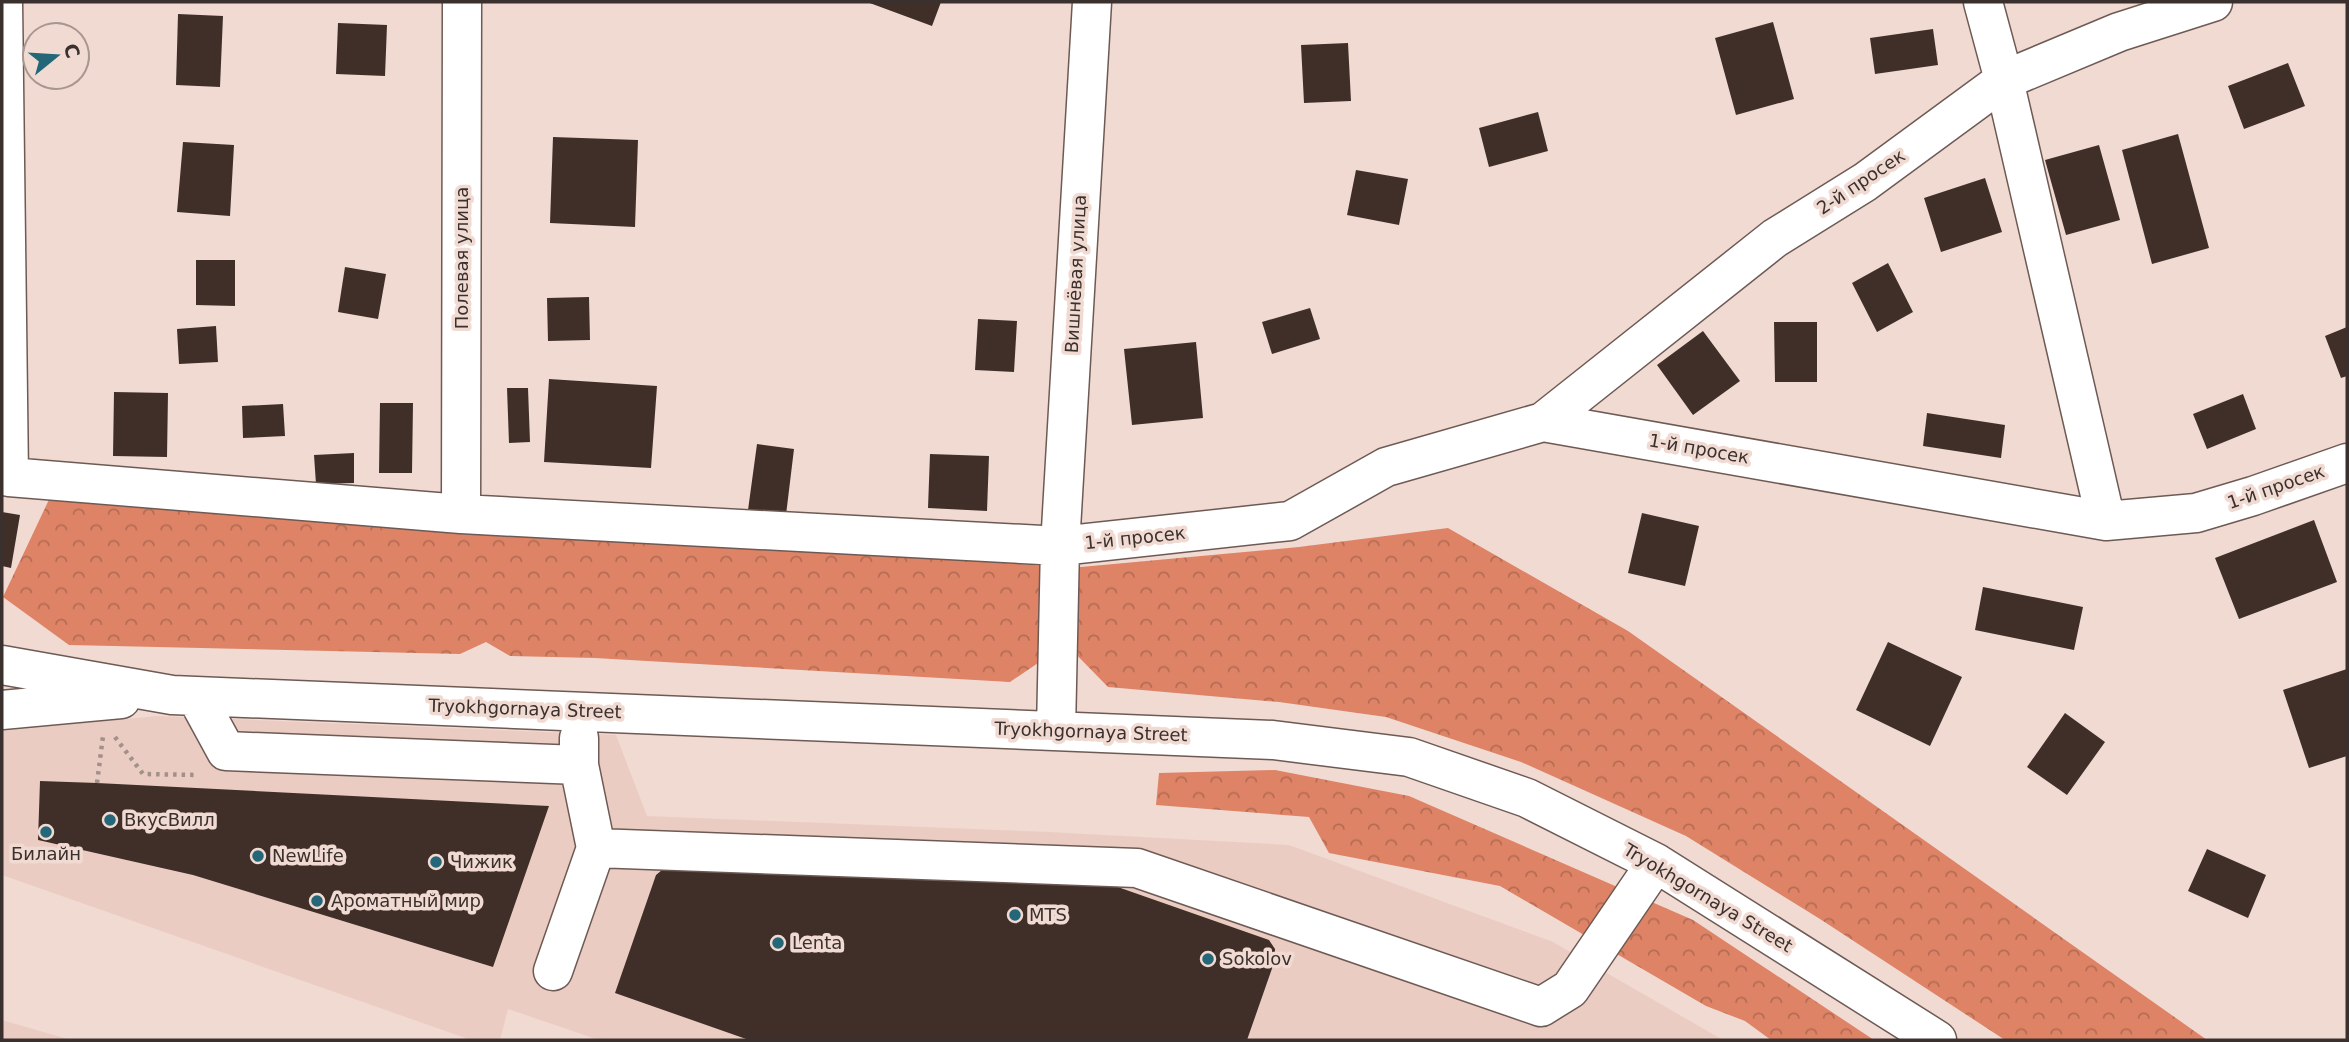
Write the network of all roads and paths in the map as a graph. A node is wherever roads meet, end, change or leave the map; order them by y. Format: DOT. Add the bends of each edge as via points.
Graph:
graph roads {
  1 [pos="3,2"];
  2 [pos="462,2"];
  3 [pos="1092,2"];
  4 [pos="1983,2"];
  5 [pos="2213,2"];
  6 [pos="2004,80"];
  7 [pos="1544,422"];
  8 [pos="2347,463"];
  9 [pos="461,514"];
  10 [pos="2106,521"];
  11 [pos="1059,546"];
  12 [pos="10,664"];
  13 [pos="184,696"];
  14 [pos="2,710"];
  15 [pos="579,712"];
  16 [pos="105,725"];
  17 [pos="1056,730"];
  18 [pos="579,765"];
  19 [pos="97,783"];
  20 [pos="596,848"];
  21 [pos="1656,863"];
  22 [pos="553,971"];
  23 [pos="1937,1040"];
  1 -- 9 [label="street, 1-й просек" via="9,477"];
  2 -- 9 [label="street, Полевая улица"];
  3 -- 11 [label="street, Вишнёвая улица"];
  4 -- 6 [label="street"];
  5 -- 6 [label="street, 2-й просек" via="2119,32"];
  6 -- 7 [label="street, 2-й просек" via="1865,183 1775,238"];
  6 -- 10 [label="street"];
  7 -- 10 [label="street, 1-й просек"];
  7 -- 11 [label="street, 1-й просек" via="1386,467 1290,521"];
  8 -- 10 [label="street, 1-й просек" via="2196,513"];
  9 -- 11 [label="street, 1-й просек"];
  11 -- 17 [label="street, Вишнёвая улица"];
  12 -- 13 [label="street"];
  13 -- 14 [label="street"];
  13 -- 15 [label="street, Tryokhgornaya Street"];
  13 -- 18 [label="street" via="226,751"];
  15 -- 17 [label="street, Tryokhgornaya Street"];
  15 -- 18 [label="street"];
  16 -- 19 [label="path"];
  17 -- 21 [label="street, Tryokhgornaya Street" via="1273,740 1409,757 1527,798"];
  18 -- 20 [label="street"];
  20 -- 21 [label="street" via="1137,868 1541,1007 1570,989"];
  20 -- 22 [label="street"];
  21 -- 23 [label="street, Tryokhgornaya Street"];
}
